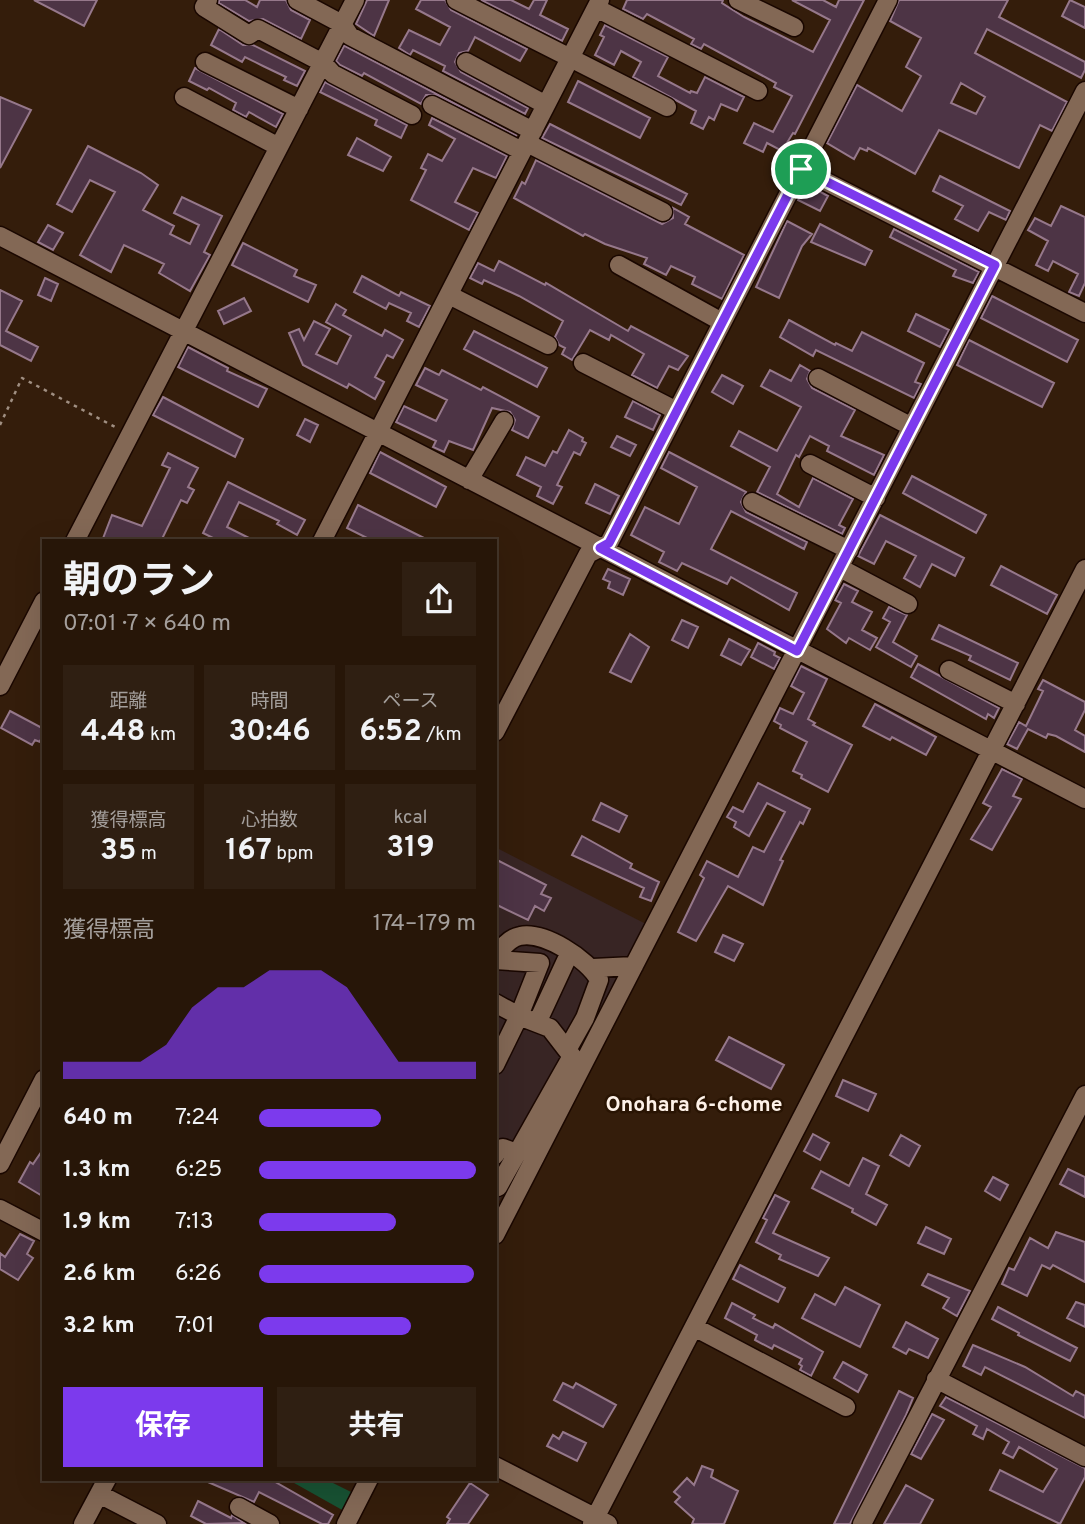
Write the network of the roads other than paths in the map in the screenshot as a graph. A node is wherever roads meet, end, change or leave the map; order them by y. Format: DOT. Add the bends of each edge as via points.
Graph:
graph roads {
  1 [pos="208,0"];
  2 [pos="297,0"];
  3 [pos="355,0"];
  4 [pos="456,0"];
  5 [pos="738,0"];
  6 [pos="888,0"];
  7 [pos="598,4"];
  8 [pos="342,24"];
  9 [pos="794,27"];
  10 [pos="570,59"];
  11 [pos="205,62"];
  12 [pos="466,62"];
  13 [pos="323,63"];
  14 [pos="758,90"];
  15 [pos="1085,91"];
  16 [pos="184,97"];
  17 [pos="432,105"];
  18 [pos="546,105"];
  19 [pos="667,107"];
  20 [pos="299,109"];
  21 [pos="412,115"];
  22 [pos="527,142"];
  23 [pos="279,147"];
  24 [pos="801,169"];
  25 [pos="663,212"];
  26 [pos="0,236"];
  27 [pos="619,265"];
  28 [pos="995,265"];
  29 [pos="449,295"];
  30 [pos="1085,313"];
  31 [pos="722,322"];
  32 [pos="184,333"];
  33 [pos="548,345"];
  34 [pos="583,363"];
  35 [pos="818,378"];
  36 [pos="677,411"];
  37 [pos="504,421"];
  38 [pos="912,427"];
  39 [pos="378,433"];
  40 [pos="810,464"];
  41 [pos="469,480"];
  42 [pos="876,498"];
  43 [pos="752,502"];
  44 [pos="76,539"];
  45 [pos="323,539"];
  46 [pos="600,548"];
  47 [pos="849,551"];
  48 [pos="840,568"];
  49 [pos="1085,569"];
  50 [pos="908,604"];
  51 [pos="42,605"];
  52 [pos="797,651"];
  53 [pos="949,670"];
  54 [pos="0,686"];
  55 [pos="1016,704"];
  56 [pos="497,728"];
  57 [pos="992,750"];
  58 [pos="1085,799"];
  59 [pos="570,952"];
  60 [pos="497,956"];
  61 [pos="497,959"];
  62 [pos="634,965"];
  63 [pos="593,968"];
  64 [pos="497,1005"];
  65 [pos="519,1016"];
  66 [pos="537,1023"];
  67 [pos="567,1050"];
  68 [pos="497,1061"];
  69 [pos="42,1083"];
  70 [pos="1085,1095"];
  71 [pos="497,1152"];
  72 [pos="517,1153"];
  73 [pos="0,1164"];
  74 [pos="497,1186"];
  75 [pos="0,1209"];
  76 [pos="42,1231"];
  77 [pos="497,1231"];
  78 [pos="694,1326"];
  79 [pos="936,1379"];
  80 [pos="846,1407"];
  81 [pos="1085,1457"];
  82 [pos="497,1467"];
  83 [pos="368,1481"];
  84 [pos="103,1487"];
  85 [pos="239,1507"];
  86 [pos="599,1522"];
  87 [pos="83,1524"];
  88 [pos="157,1524"];
  89 [pos="270,1524"];
  90 [pos="346,1524"];
  91 [pos="862,1524"];
  1 -- 13 [label="street" via="204,7 249,35 258,29"];
  2 -- 8 [label="street"];
  3 -- 8 [label="street"];
  4 -- 10 [label="street"];
  5 -- 9 [label="street"];
  6 -- 24 [label="street"];
  7 -- 10 [label="street"];
  7 -- 14 [label="street"];
  8 -- 13 [label="street"];
  8 -- 22 [label="street" via="350,36"];
  10 -- 18 [label="street"];
  10 -- 19 [label="street"];
  11 -- 20 [label="street"];
  12 -- 18 [label="street"];
  13 -- 20 [label="street"];
  13 -- 21 [label="street" via="333,74"];
  15 -- 28 [label="street"];
  16 -- 23 [label="street"];
  17 -- 22 [label="street"];
  18 -- 22 [label="street"];
  20 -- 23 [label="street"];
  22 -- 25 [label="street"];
  22 -- 29 [label="street"];
  23 -- 32 [label="street"];
  24 -- 28 [label="street"];
  24 -- 31 [label="street"];
  26 -- 32 [label="street"];
  27 -- 31 [label="street"];
  28 -- 30 [label="street"];
  28 -- 38 [label="street"];
  29 -- 33 [label="street"];
  29 -- 39 [label="street"];
  31 -- 36 [label="street"];
  32 -- 39 [label="street"];
  32 -- 44 [label="street"];
  34 -- 36 [label="street"];
  35 -- 38 [label="street"];
  36 -- 46 [label="street" via="609,543"];
  37 -- 41 [label="street"];
  38 -- 42 [label="street"];
  39 -- 41 [label="street"];
  39 -- 45 [label="street"];
  40 -- 42 [label="street"];
  41 -- 46 [label="street"];
  42 -- 47 [label="street"];
  43 -- 47 [label="street"];
  46 -- 52 [label="street"];
  46 -- 56 [label="street" via="588,554"];
  47 -- 48 [label="street"];
  48 -- 50 [label="street"];
  48 -- 52 [label="street"];
  49 -- 55 [label="street"];
  51 -- 54 [label="street"];
  52 -- 57 [label="street"];
  52 -- 62 [label="street"];
  53 -- 55 [label="street"];
  55 -- 57 [label="street"];
  57 -- 58 [label="street"];
  57 -- 78 [label="street"];
  59 -- 60 [label="street" via="539,936 519,936"];
  59 -- 63 [label="street"];
  59 -- 66 [label="street"];
  61 -- 65 [label="street" via="540,963"];
  62 -- 63 [label="street"];
  62 -- 77 [label="street"];
  63 -- 67 [label="street" via="600,980"];
  64 -- 65 [label="street"];
  65 -- 66 [label="street"];
  65 -- 68 [label="street"];
  66 -- 67 [label="street" via="550,1028"];
  67 -- 72 [label="street" via="572,1056"];
  69 -- 73 [label="street"];
  70 -- 79 [label="street"];
  71 -- 72 [label="street" via="503,1148"];
  72 -- 74 [label="street"];
  75 -- 76 [label="street"];
  78 -- 80 [label="street"];
  78 -- 86 [label="street"];
  79 -- 81 [label="street"];
  79 -- 91 [label="street"];
  82 -- 86 [label="street"];
  83 -- 90 [label="street"];
  84 -- 87 [label="street"];
  84 -- 88 [label="street"];
  85 -- 89 [label="street"];
}
